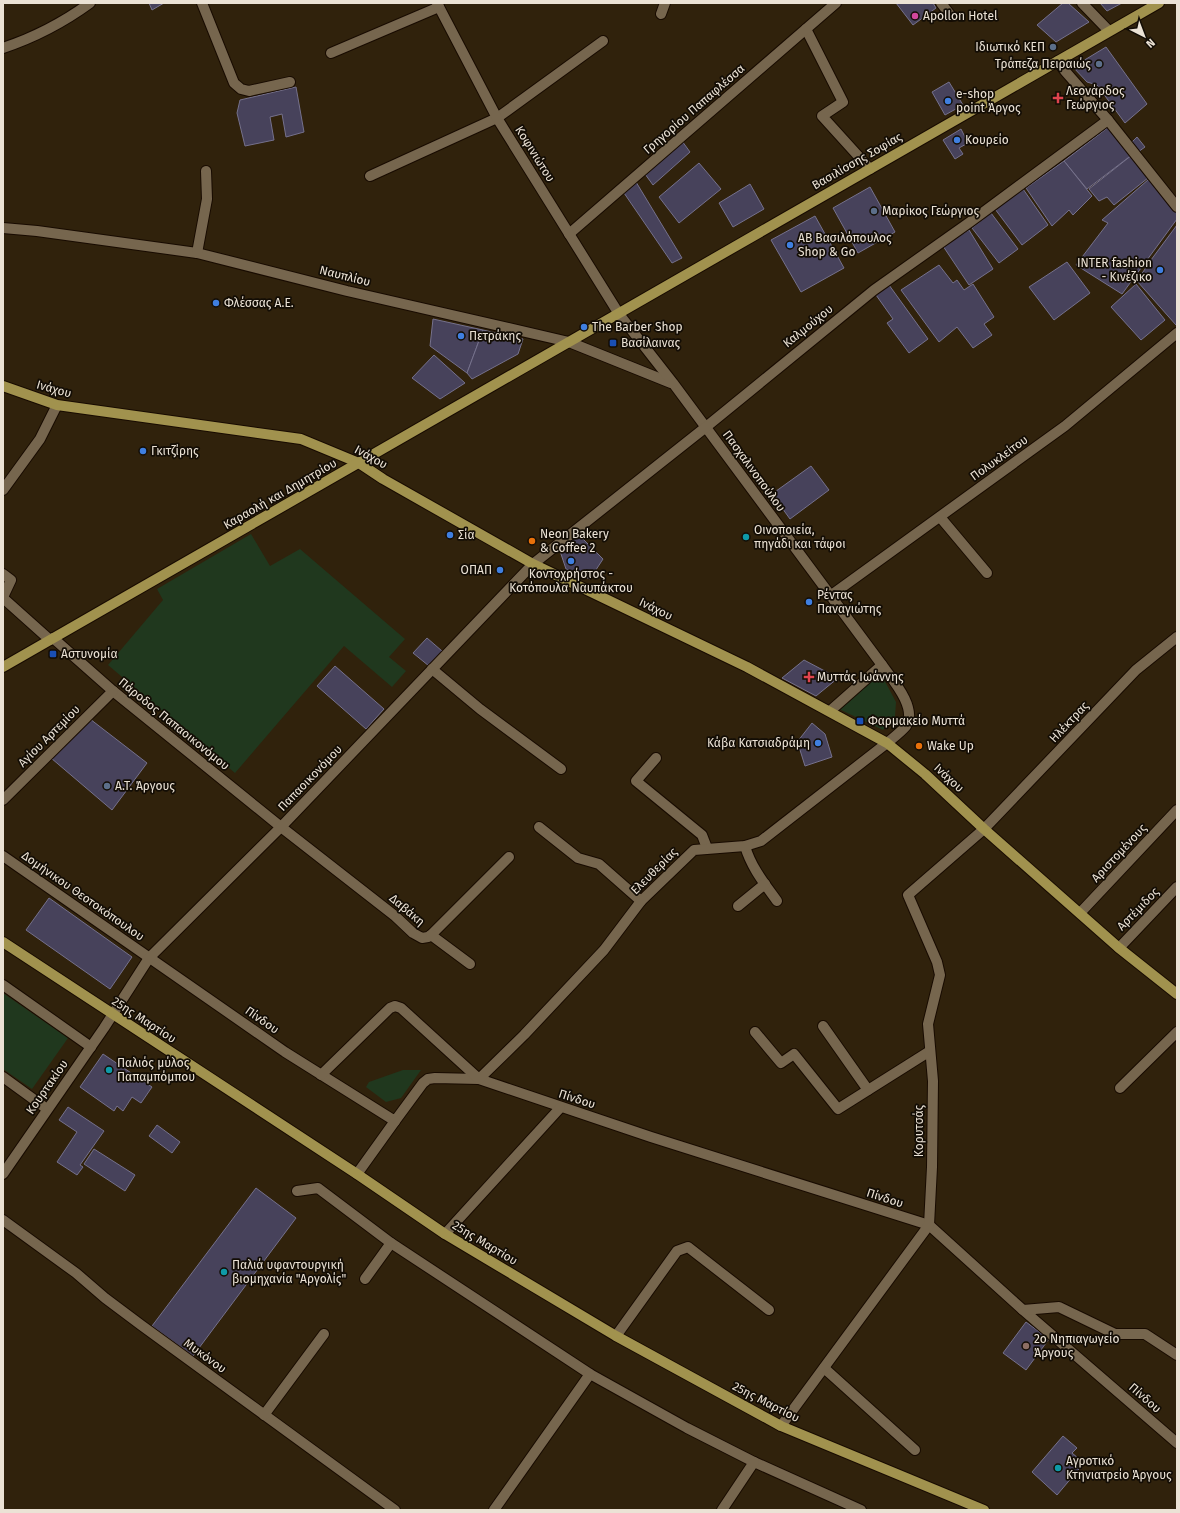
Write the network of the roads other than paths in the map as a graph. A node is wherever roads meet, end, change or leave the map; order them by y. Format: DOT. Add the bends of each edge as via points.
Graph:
graph roads {
  1 [pos="90,3"];
  2 [pos="202,3"];
  3 [pos="665,3"];
  4 [pos="836,3"];
  5 [pos="941,3"];
  6 [pos="1082,3"];
  7 [pos="1159,3"];
  8 [pos="438,5"];
  9 [pos="661,14"];
  10 [pos="951,16"];
  11 [pos="806,29"];
  12 [pos="1109,32"];
  13 [pos="603,41"];
  14 [pos="3,48"];
  15 [pos="331,53"];
  16 [pos="1058,61"];
  17 [pos="290,82"];
  18 [pos="497,118"];
  19 [pos="1108,120"];
  20 [pos="870,169"];
  21 [pos="206,171"];
  22 [pos="370,176"];
  23 [pos="1177,207"];
  24 [pos="3,228"];
  25 [pos="569,234"];
  26 [pos="197,252"];
  27 [pos="619,314"];
  28 [pos="1177,333"];
  29 [pos="569,342"];
  30 [pos="673,383"];
  31 [pos="3,386"];
  32 [pos="56,405"];
  33 [pos="706,427"];
  34 [pos="359,464"];
  35 [pos="3,490"];
  36 [pos="940,517"];
  37 [pos="533,564"];
  38 [pos="987,573"];
  39 [pos="3,574"];
  40 [pos="830,596"];
  41 [pos="3,598"];
  42 [pos="1177,637"];
  43 [pos="52,640"];
  44 [pos="882,665"];
  45 [pos="3,667"];
  46 [pos="432,669"];
  47 [pos="113,691"];
  48 [pos="830,711"];
  49 [pos="887,743"];
  50 [pos="656,758"];
  51 [pos="561,769"];
  52 [pos="3,800"];
  53 [pos="1177,810"];
  54 [pos="281,827"];
  55 [pos="539,827"];
  56 [pos="984,829"];
  57 [pos="745,846"];
  58 [pos="707,848"];
  59 [pos="3,856"];
  60 [pos="509,857"];
  61 [pos="765,884"];
  62 [pos="1177,887"];
  63 [pos="641,901"];
  64 [pos="777,901"];
  65 [pos="738,906"];
  66 [pos="1080,913"];
  67 [pos="431,935"];
  68 [pos="3,942"];
  69 [pos="1119,948"];
  70 [pos="149,958"];
  71 [pos="470,964"];
  72 [pos="3,985"];
  73 [pos="1177,994"];
  74 [pos="112,1015"];
  75 [pos="823,1026"];
  76 [pos="755,1032"];
  77 [pos="1177,1032"];
  78 [pos="91,1047"];
  79 [pos="930,1051"];
  80 [pos="321,1075"];
  81 [pos="3,1077"];
  82 [pos="479,1079"];
  83 [pos="1120,1088"];
  84 [pos="868,1090"];
  85 [pos="560,1108"];
  86 [pos="47,1109"];
  87 [pos="395,1122"];
  88 [pos="3,1174"];
  89 [pos="357,1174"];
  90 [pos="297,1191"];
  91 [pos="3,1220"];
  92 [pos="929,1226"];
  93 [pos="445,1234"];
  94 [pos="391,1243"];
  95 [pos="365,1279"];
  96 [pos="769,1310"];
  97 [pos="1023,1310"];
  98 [pos="324,1334"];
  99 [pos="616,1336"];
  100 [pos="1177,1355"];
  101 [pos="824,1368"];
  102 [pos="590,1374"];
  103 [pos="264,1415"];
  104 [pos="781,1426"];
  105 [pos="1177,1444"];
  106 [pos="915,1450"];
  107 [pos="754,1462"];
  108 [pos="395,1510"];
  109 [pos="494,1510"];
  110 [pos="722,1510"];
  111 [pos="861,1510"];
  112 [pos="984,1510"];
  1 -- 14 [label="street" via="21,42"];
  2 -- 17 [label="street" via="234,83 249,91"];
  3 -- 9 [label="street"];
  4 -- 11 [label="street, Γρηγορίου Παπαφλέσσα"];
  5 -- 10 [label="street"];
  6 -- 12 [label="street"];
  7 -- 12 [label="main road, Βασιλίσσης Σοφίας"];
  8 -- 15 [label="street"];
  8 -- 18 [label="street, Κοφινιώτου"];
  11 -- 20 [label="street" via="843,102 822,116"];
  11 -- 25 [label="street, Γρηγορίου Παπαφλέσσα"];
  12 -- 16 [label="main road, Βασιλίσσης Σοφίας"];
  13 -- 18 [label="street"];
  16 -- 19 [label="street"];
  16 -- 20 [label="main road, Βασιλίσσης Σοφίας"];
  18 -- 22 [label="street"];
  18 -- 25 [label="street, Κοφινιώτου"];
  19 -- 23 [label="street"];
  19 -- 33 [label="street, Καλμούχου" via="874,290"];
  20 -- 27 [label="main road, Βασιλίσσης Σοφίας"];
  21 -- 26 [label="street" via="207,199"];
  24 -- 26 [label="street, Ναυπλίου"];
  25 -- 27 [label="street, Κοφινιώτου"];
  26 -- 29 [label="street, Ναυπλίου" via="347,291"];
  27 -- 29 [label="main road, Βασιλίσσης Σοφίας"];
  27 -- 30 [label="street, Πασχαλινοπούλου"];
  28 -- 36 [label="street, Πολυκλείτου" via="1065,426"];
  29 -- 30 [label="street, Ναυπλίου"];
  29 -- 34 [label="main road, Καραολή και Δημητρίου"];
  30 -- 33 [label="street, Πασχαλινοπούλου"];
  31 -- 32 [label="main road, Ινάχου"];
  32 -- 34 [label="main road, Ινάχου" via="301,439"];
  32 -- 35 [label="street" via="40,438"];
  33 -- 37 [label="street, Καλμούχου"];
  33 -- 40 [label="street, Πασχαλινοπούλου"];
  34 -- 37 [label="main road, Ινάχου"];
  34 -- 43 [label="main road, Καραολή και Δημητρίου"];
  36 -- 38 [label="street"];
  36 -- 40 [label="street, Πολυκλείτου"];
  37 -- 46 [label="street, Παπαοικονόμου"];
  37 -- 48 [label="main road, Ινάχου" via="747,667"];
  39 -- 41 [label="street" via="11,580"];
  40 -- 44 [label="street, Πασχαλινοπούλου"];
  41 -- 43 [label="street, Πάροδος Παπαοικονόμου"];
  42 -- 56 [label="street, Ηλέκτρας" via="1136,670"];
  43 -- 45 [label="main road, Καραολή και Δημητρίου"];
  43 -- 47 [label="street, Πάροδος Παπαοικονόμου"];
  44 -- 48 [label="street"];
  44 -- 49 [label="street, Πασχαλινοπούλου" via="902,693 909,711 906,726"];
  46 -- 51 [label="street" via="480,709"];
  46 -- 54 [label="street, Παπαοικονόμου"];
  47 -- 52 [label="street, Αγίου Αρτεμίου"];
  47 -- 54 [label="street, Πάροδος Παπαοικονόμου"];
  48 -- 49 [label="main road, Ινάχου"];
  49 -- 56 [label="main road, Ινάχου" via="925,774"];
  49 -- 57 [label="street, Ελευθερίας" via="761,841"];
  50 -- 58 [label="street" via="636,781 702,835"];
  53 -- 66 [label="street, Αριστομένους"];
  54 -- 67 [label="street, Δαβάκη" via="395,916 413,934 422,938"];
  54 -- 70 [label="street, Παπαοικονόμου"];
  55 -- 63 [label="street" via="578,858 600,864"];
  56 -- 66 [label="main road, Ινάχου"];
  56 -- 79 [label="street, Κορυτσάς" via="908,895 937,962 940,975 928,1024"];
  57 -- 58 [label="street, Ελευθερίας"];
  57 -- 61 [label="street" via="749,859"];
  58 -- 63 [label="street, Ελευθερίας" via="694,850"];
  59 -- 70 [label="street, Δομήνικου Θεοτοκόπουλου"];
  60 -- 67 [label="street, Δαβάκη"];
  61 -- 64 [label="street"];
  61 -- 65 [label="street"];
  62 -- 69 [label="street, Αρτέμιδος"];
  63 -- 82 [label="street, Ελευθερίας" via="604,950"];
  66 -- 69 [label="main road, Ινάχου"];
  67 -- 71 [label="street"];
  68 -- 74 [label="main road, 25ης Μαρτίου"];
  69 -- 73 [label="main road, Ινάχου"];
  70 -- 74 [label="street, Παπαοικονόμου"];
  70 -- 80 [label="street, Πίνδου"];
  72 -- 78 [label="street"];
  74 -- 78 [label="street, Κουρτακίου"];
  74 -- 89 [label="main road, 25ης Μαρτίου"];
  75 -- 84 [label="street"];
  76 -- 84 [label="street" via="781,1063 794,1054 838,1110"];
  77 -- 83 [label="street"];
  78 -- 86 [label="street, Κουρτακίου"];
  79 -- 84 [label="street"];
  79 -- 92 [label="street, Κορυτσάς" via="933,1080"];
  80 -- 82 [label="street" via="395,1006 401,1008"];
  80 -- 87 [label="street, Πίνδου"];
  81 -- 86 [label="street"];
  82 -- 85 [label="street, Πίνδου"];
  82 -- 87 [label="street, Πίνδου" via="428,1079 422,1083"];
  85 -- 92 [label="street, Πίνδου"];
  85 -- 93 [label="street"];
  86 -- 88 [label="street, Κουρτακίου"];
  87 -- 89 [label="street"];
  89 -- 93 [label="main road, 25ης Μαρτίου"];
  90 -- 94 [label="street" via="318,1188"];
  91 -- 103 [label="street, Μυκόνου" via="76,1273 141,1326"];
  92 -- 97 [label="street, Πίνδου"];
  92 -- 101 [label="street"];
  93 -- 99 [label="main road, 25ης Μαρτίου"];
  94 -- 95 [label="street"];
  94 -- 102 [label="street"];
  96 -- 99 [label="street" via="688,1247 677,1251"];
  97 -- 100 [label="street" via="1059,1307 1115,1334 1145,1334"];
  97 -- 105 [label="street, Πίνδου"];
  98 -- 103 [label="street"];
  99 -- 104 [label="main road, 25ης Μαρτίου"];
  101 -- 104 [label="street"];
  101 -- 106 [label="street"];
  102 -- 107 [label="street"];
  102 -- 109 [label="street"];
  103 -- 108 [label="street, Μυκόνου"];
  104 -- 112 [label="main road, 25ης Μαρτίου"];
  107 -- 110 [label="street"];
  107 -- 111 [label="street"];
}
